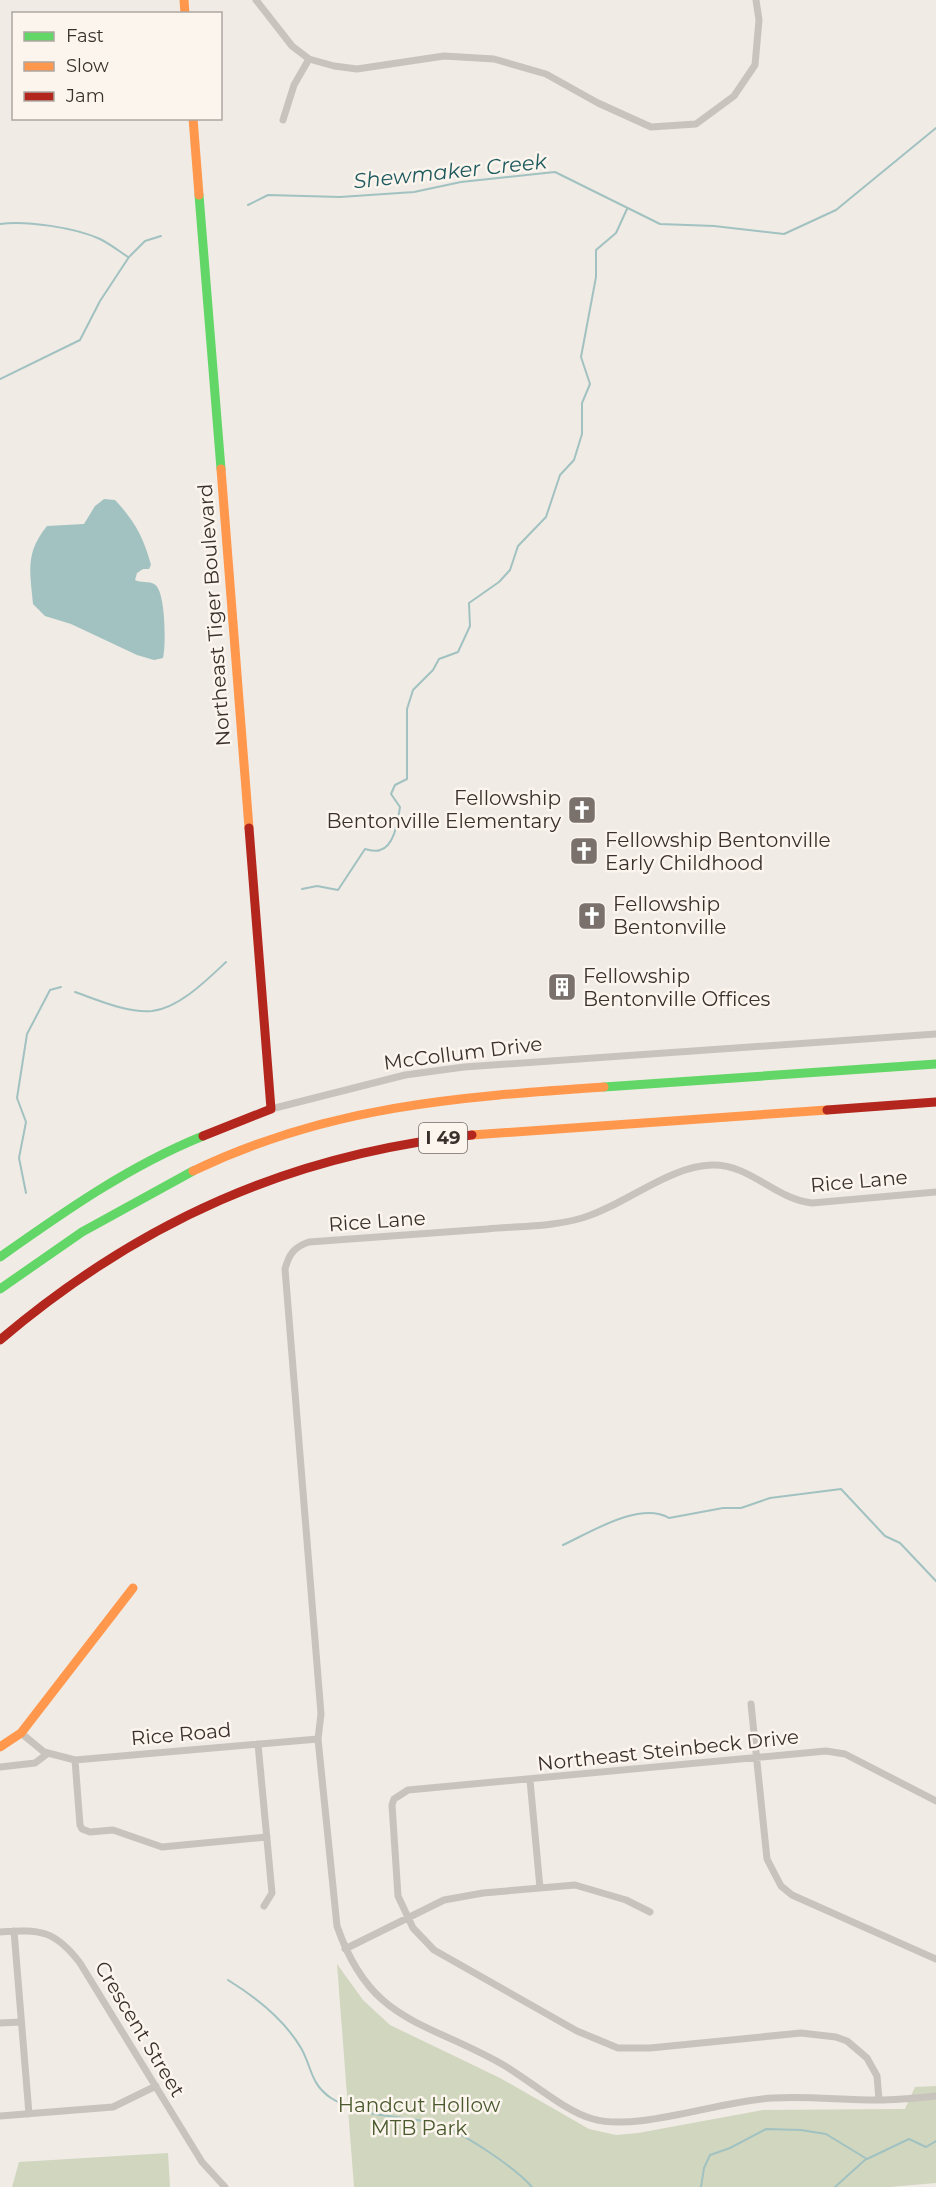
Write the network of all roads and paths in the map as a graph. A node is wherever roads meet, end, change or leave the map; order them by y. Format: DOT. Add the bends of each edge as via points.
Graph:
graph roads {
  1 [pos="256,0"];
  2 [pos="756,0"];
  3 [pos="309,59"];
  4 [pos="193,120"];
  5 [pos="283,120"];
  6 [pos="936,1034"];
  7 [pos="936,1064"];
  8 [pos="936,1102"];
  9 [pos="271,1109"];
  10 [pos="936,1192"];
  11 [pos="0,1257"];
  12 [pos="0,1289"];
  13 [pos="0,1340"];
  14 [pos="133,1588"];
  15 [pos="751,1704"];
  16 [pos="21,1733"];
  17 [pos="318,1739"];
  18 [pos="258,1744"];
  19 [pos="0,1747"];
  20 [pos="47,1754"];
  21 [pos="756,1757"];
  22 [pos="75,1760"];
  23 [pos="0,1767"];
  24 [pos="530,1780"];
  25 [pos="936,1801"];
  26 [pos="267,1837"];
  27 [pos="540,1888"];
  28 [pos="264,1906"];
  29 [pos="650,1912"];
  30 [pos="408,1918"];
  31 [pos="14,1931"];
  32 [pos="0,1932"];
  33 [pos="345,1949"];
  34 [pos="936,1959"];
  35 [pos="21,2022"];
  36 [pos="0,2024"];
  37 [pos="156,2086"];
  38 [pos="936,2096"];
  39 [pos="879,2100"];
  40 [pos="29,2114"];
  41 [pos="0,2116"];
  42 [pos="225,2187"];
  1 -- 3 [label="street" via="292,46"];
  2 -- 3 [label="street" via="759,20 755,65 734,96 696,124 651,127 546,74 494,59 444,56 357,69"];
  3 -- 5 [label="street" via="294,85"];
  4 -- 9 [label="main road, Northeast Tiger Boulevard"];
  6 -- 9 [label="street, McCollum Drive" via="464,1067 405,1075"];
  7 -- 12 [label="main road, I 49" via="490,1095 355,1114 289,1132 161,1185 101,1219"];
  8 -- 13 [label="main road, I 49" via="486,1132 414,1141 343,1156 207,1204 143,1237 82,1275"];
  9 -- 11 [label="main road, McCollum Drive" via="176,1147 87,1195"];
  10 -- 17 [label="street, Rice Lane" via="812,1203 798,1201 743,1171 711,1165 681,1172 602,1210 564,1222 298,1246 289,1255 285,1269 321,1714"];
  14 -- 16 [label="main road"];
  15 -- 21 [label="street"];
  16 -- 19 [label="main road"];
  16 -- 20 [label="street, Rice Road"];
  17 -- 18 [label="street, Rice Road"];
  17 -- 33 [label="street" via="337,1926"];
  18 -- 22 [label="street, Rice Road"];
  18 -- 26 [label="street"];
  20 -- 22 [label="street, Rice Road"];
  20 -- 23 [label="street" via="36,1763"];
  21 -- 24 [label="street, Northeast Steinbeck Drive"];
  21 -- 25 [label="street, Northeast Steinbeck Drive" via="840,1752"];
  21 -- 34 [label="street" via="767,1859 781,1886 792,1895"];
  22 -- 26 [label="street" via="82,1829 113,1830 162,1847"];
  24 -- 27 [label="street"];
  24 -- 30 [label="street, Northeast Steinbeck Drive" via="408,1790 394,1799 390,1812 395,1871 398,1896"];
  26 -- 28 [label="street" via="272,1893"];
  27 -- 29 [label="street" via="583,1887"];
  27 -- 30 [label="street" via="444,1900"];
  30 -- 33 [label="street"];
  30 -- 39 [label="street" via="420,1938 434,1950 607,2044 650,2049 824,2034 847,2041 867,2058 877,2076"];
  31 -- 32 [label="street, Crescent Street"];
  31 -- 35 [label="street"];
  31 -- 37 [label="street, Crescent Street" via="37,1930 66,1944"];
  33 -- 39 [label="street" via="374,1992 391,2008 416,2024 500,2063 593,2119 650,2119 774,2097"];
  35 -- 36 [label="street"];
  35 -- 40 [label="street"];
  37 -- 40 [label="street" via="112,2107"];
  37 -- 42 [label="street, Crescent Street" via="202,2162"];
  38 -- 39 [label="street"];
  40 -- 41 [label="street"];
}
